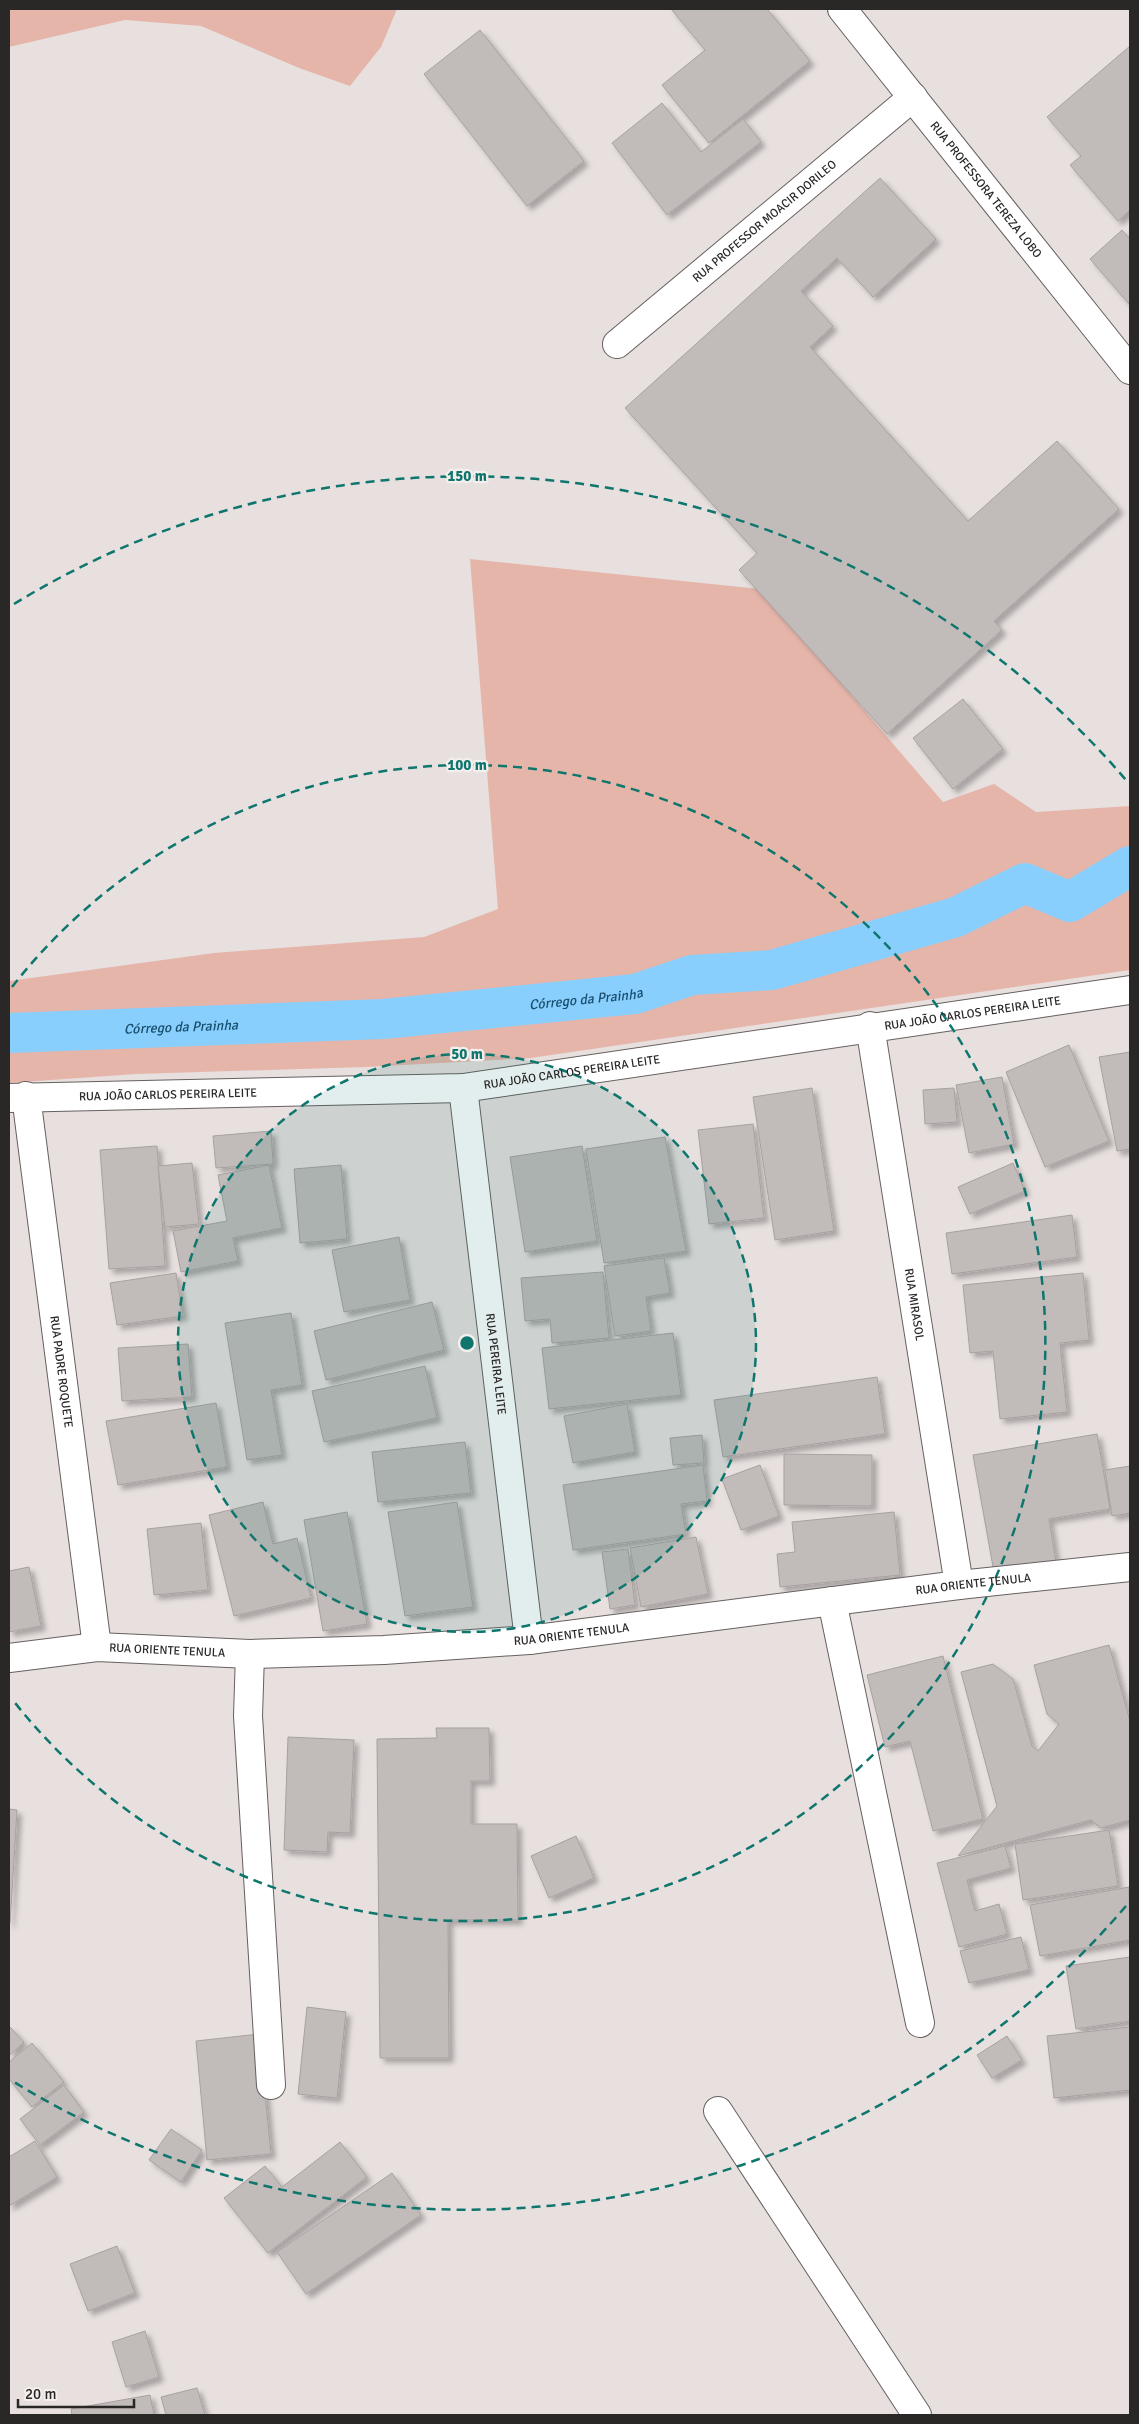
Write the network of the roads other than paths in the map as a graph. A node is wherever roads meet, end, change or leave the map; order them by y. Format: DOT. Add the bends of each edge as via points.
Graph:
graph roads {
  1 [pos="842,9"];
  2 [pos="913,97"];
  3 [pos="617,344"];
  4 [pos="1130,370"];
  5 [pos="1130,990"];
  6 [pos="870,1026"];
  7 [pos="463,1088"];
  8 [pos="17,1097"];
  9 [pos="1130,1568"];
  10 [pos="959,1584"];
  11 [pos="832,1601"];
  12 [pos="529,1640"];
  13 [pos="97,1647"];
  14 [pos="250,1654"];
  15 [pos="9,1658"];
  16 [pos="920,2023"];
  17 [pos="271,2085"];
  18 [pos="718,2111"];
  19 [pos="917,2415"];
  1 -- 2 [label="street, RUA PROFESSORA TEREZA LOBO"];
  2 -- 3 [label="street, RUA PROFESSOR MOACIR DORILEO"];
  2 -- 4 [label="street, RUA PROFESSORA TEREZA LOBO"];
  5 -- 6 [label="street, RUA JOÃO CARLOS PEREIRA LEITE"];
  6 -- 7 [label="street, RUA JOÃO CARLOS PEREIRA LEITE"];
  6 -- 10 [label="street, RUA MIRASOL"];
  7 -- 8 [label="street, RUA JOÃO CARLOS PEREIRA LEITE"];
  7 -- 12 [label="street, RUA PEREIRA LEITE"];
  8 -- 13 [label="street, RUA PADRE ROQUETE"];
  9 -- 10 [label="street, RUA ORIENTE TENULA"];
  10 -- 11 [label="street, RUA ORIENTE TENULA"];
  11 -- 12 [label="street, RUA ORIENTE TENULA"];
  11 -- 16 [label="street"];
  12 -- 14 [label="street, RUA ORIENTE TENULA" via="384,1650"];
  13 -- 14 [label="street, RUA ORIENTE TENULA"];
  13 -- 15 [label="street, RUA ORIENTE TENULA"];
  14 -- 17 [label="street" via="248,1716"];
  18 -- 19 [label="street"];
}
